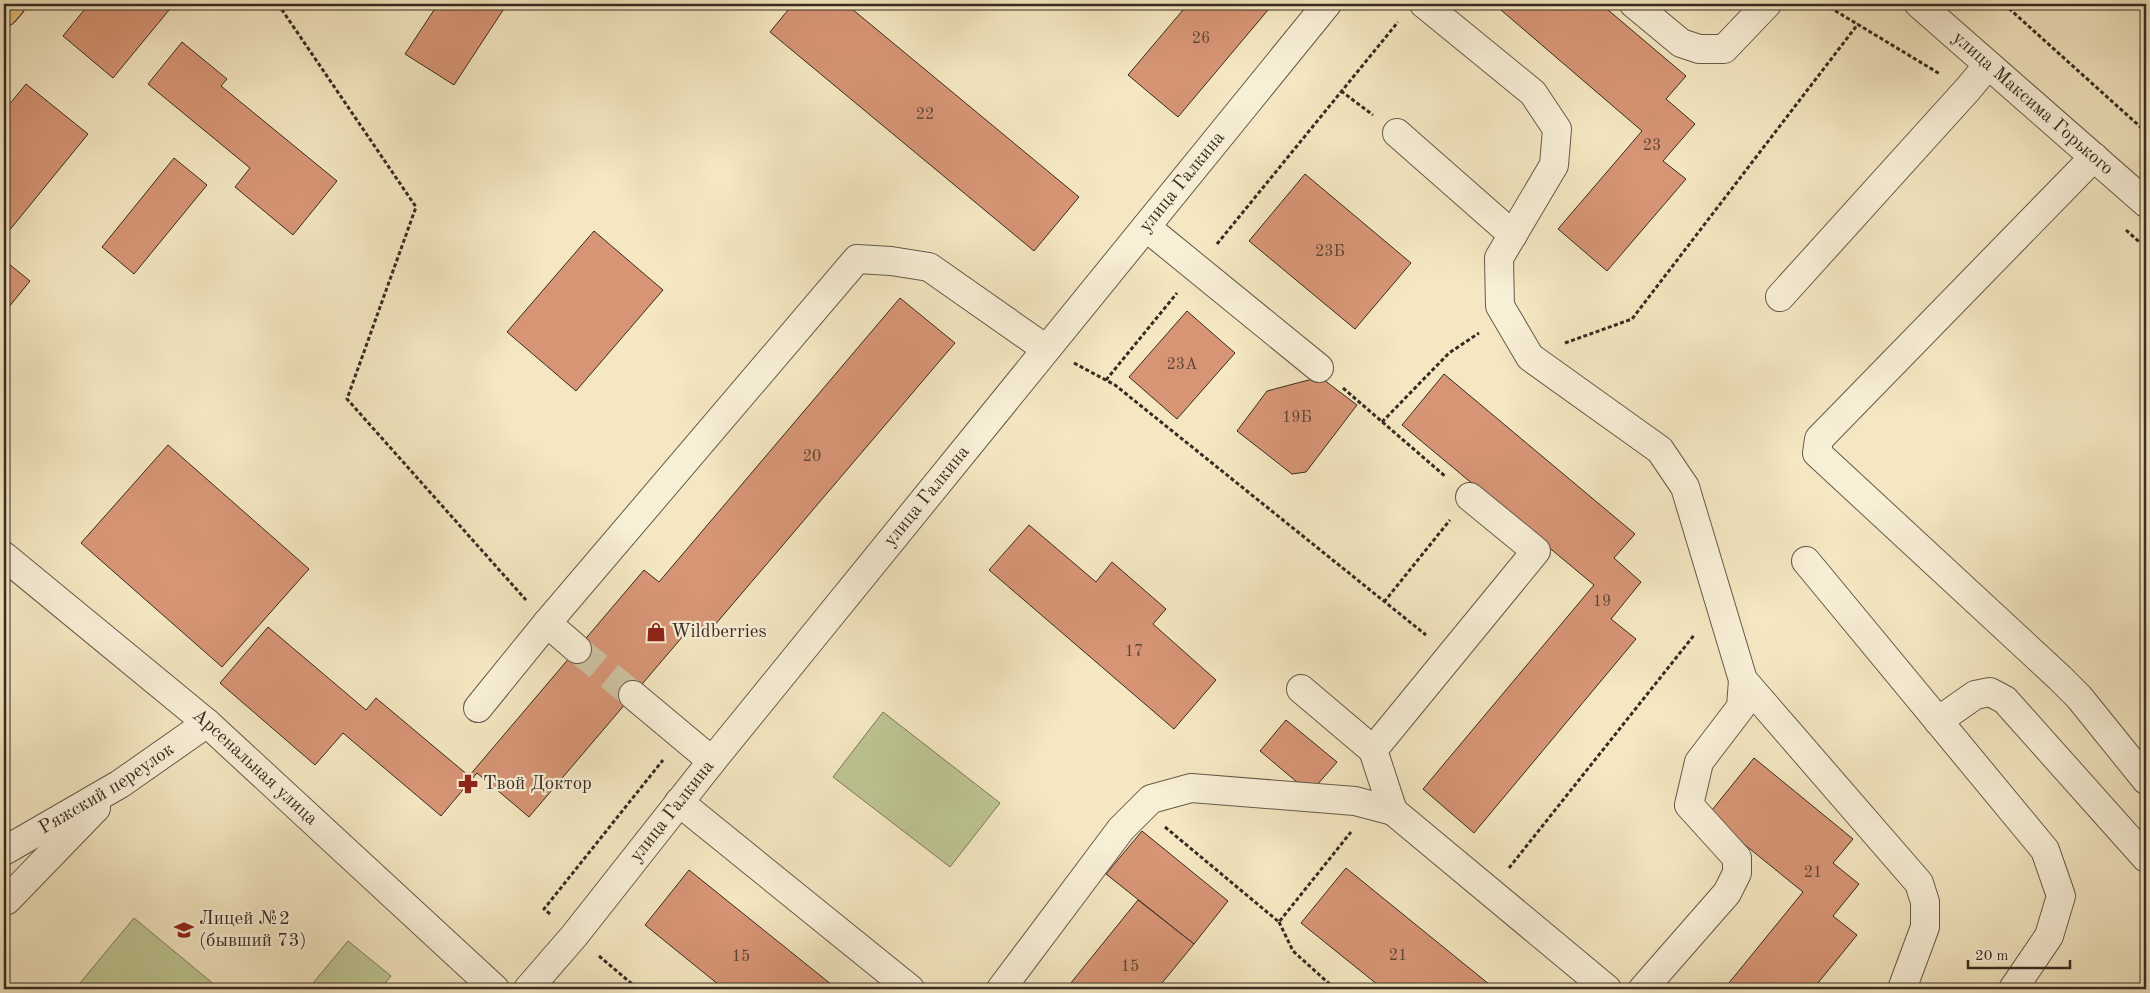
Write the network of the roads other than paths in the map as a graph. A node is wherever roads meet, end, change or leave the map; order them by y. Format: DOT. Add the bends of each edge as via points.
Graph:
graph roads {
  1 [pos="11,4"];
  2 [pos="1327,4"];
  3 [pos="1424,4"];
  4 [pos="1634,4"];
  5 [pos="1766,4"];
  6 [pos="1919,4"];
  7 [pos="4,12"];
  8 [pos="1988,65"];
  9 [pos="1397,133"];
  10 [pos="2094,157"];
  11 [pos="2146,203"];
  12 [pos="1146,227"];
  13 [pos="1512,235"];
  14 [pos="1780,296"];
  15 [pos="1046,349"];
  16 [pos="1319,368"];
  17 [pos="1470,497"];
  18 [pos="4,556"];
  19 [pos="1806,561"];
  20 [pos="547,623"];
  21 [pos="577,649"];
  22 [pos="1743,680"];
  23 [pos="1301,689"];
  24 [pos="633,695"];
  25 [pos="478,708"];
  26 [pos="1938,721"];
  27 [pos="207,723"];
  28 [pos="1373,750"];
  29 [pos="712,761"];
  30 [pos="2146,780"];
  31 [pos="120,784"];
  32 [pos="679,802"];
  33 [pos="1383,808"];
  34 [pos="4,851"];
  35 [pos="2146,858"];
  36 [pos="7,900"];
  37 [pos="495,989"];
  38 [pos="528,989"];
  39 [pos="910,989"];
  40 [pos="1001,989"];
  41 [pos="1607,989"];
  42 [pos="1643,989"];
  43 [pos="1902,989"];
  44 [pos="2014,989"];
  1 -- 7 [label="main road"];
  2 -- 12 [label="street, улица Галкина"];
  3 -- 13 [label="street" via="1533,93 1557,129 1554,165"];
  4 -- 5 [label="street" via="1681,43 1699,49 1724,49"];
  6 -- 8 [label="street, улица Максима Горького"];
  8 -- 10 [label="street, улица Максима Горького"];
  8 -- 14 [label="street"];
  9 -- 13 [label="street"];
  10 -- 11 [label="street, улица Максима Горького"];
  10 -- 30 [label="street" via="1819,438 1817,453 2060,678"];
  12 -- 15 [label="street, улица Галкина"];
  12 -- 16 [label="street"];
  13 -- 22 [label="street" via="1499,258 1500,306 1530,357 1660,450 1685,486"];
  15 -- 20 [label="street" via="929,267 857,259"];
  15 -- 29 [label="street, улица Галкина"];
  17 -- 28 [label="street" via="1536,551"];
  18 -- 27 [label="street, Арсенальная улица"];
  19 -- 26 [label="street"];
  20 -- 21 [label="street"];
  20 -- 25 [label="street"];
  22 -- 42 [label="street" via="1741,707 1699,762 1689,805 1736,858 1737,873 1727,893"];
  22 -- 43 [label="street" via="1918,883 1925,902 1925,927"];
  23 -- 28 [label="street"];
  24 -- 29 [label="street"];
  26 -- 35 [label="street" via="1975,695 1990,692 2005,700"];
  26 -- 44 [label="street" via="2045,850 2061,896 2049,936"];
  27 -- 31 [label="street, Ряжский переулок"];
  27 -- 37 [label="street, Арсенальная улица"];
  28 -- 33 [label="street"];
  29 -- 32 [label="street, улица Галкина"];
  31 -- 34 [label="street, Ряжский переулок"];
  31 -- 36 [label="street"];
  32 -- 38 [label="street, улица Галкина"];
  32 -- 39 [label="street"];
  33 -- 40 [label="street" via="1355,801 1190,788 1151,799 1121,829"];
  33 -- 41 [label="street"];
}
